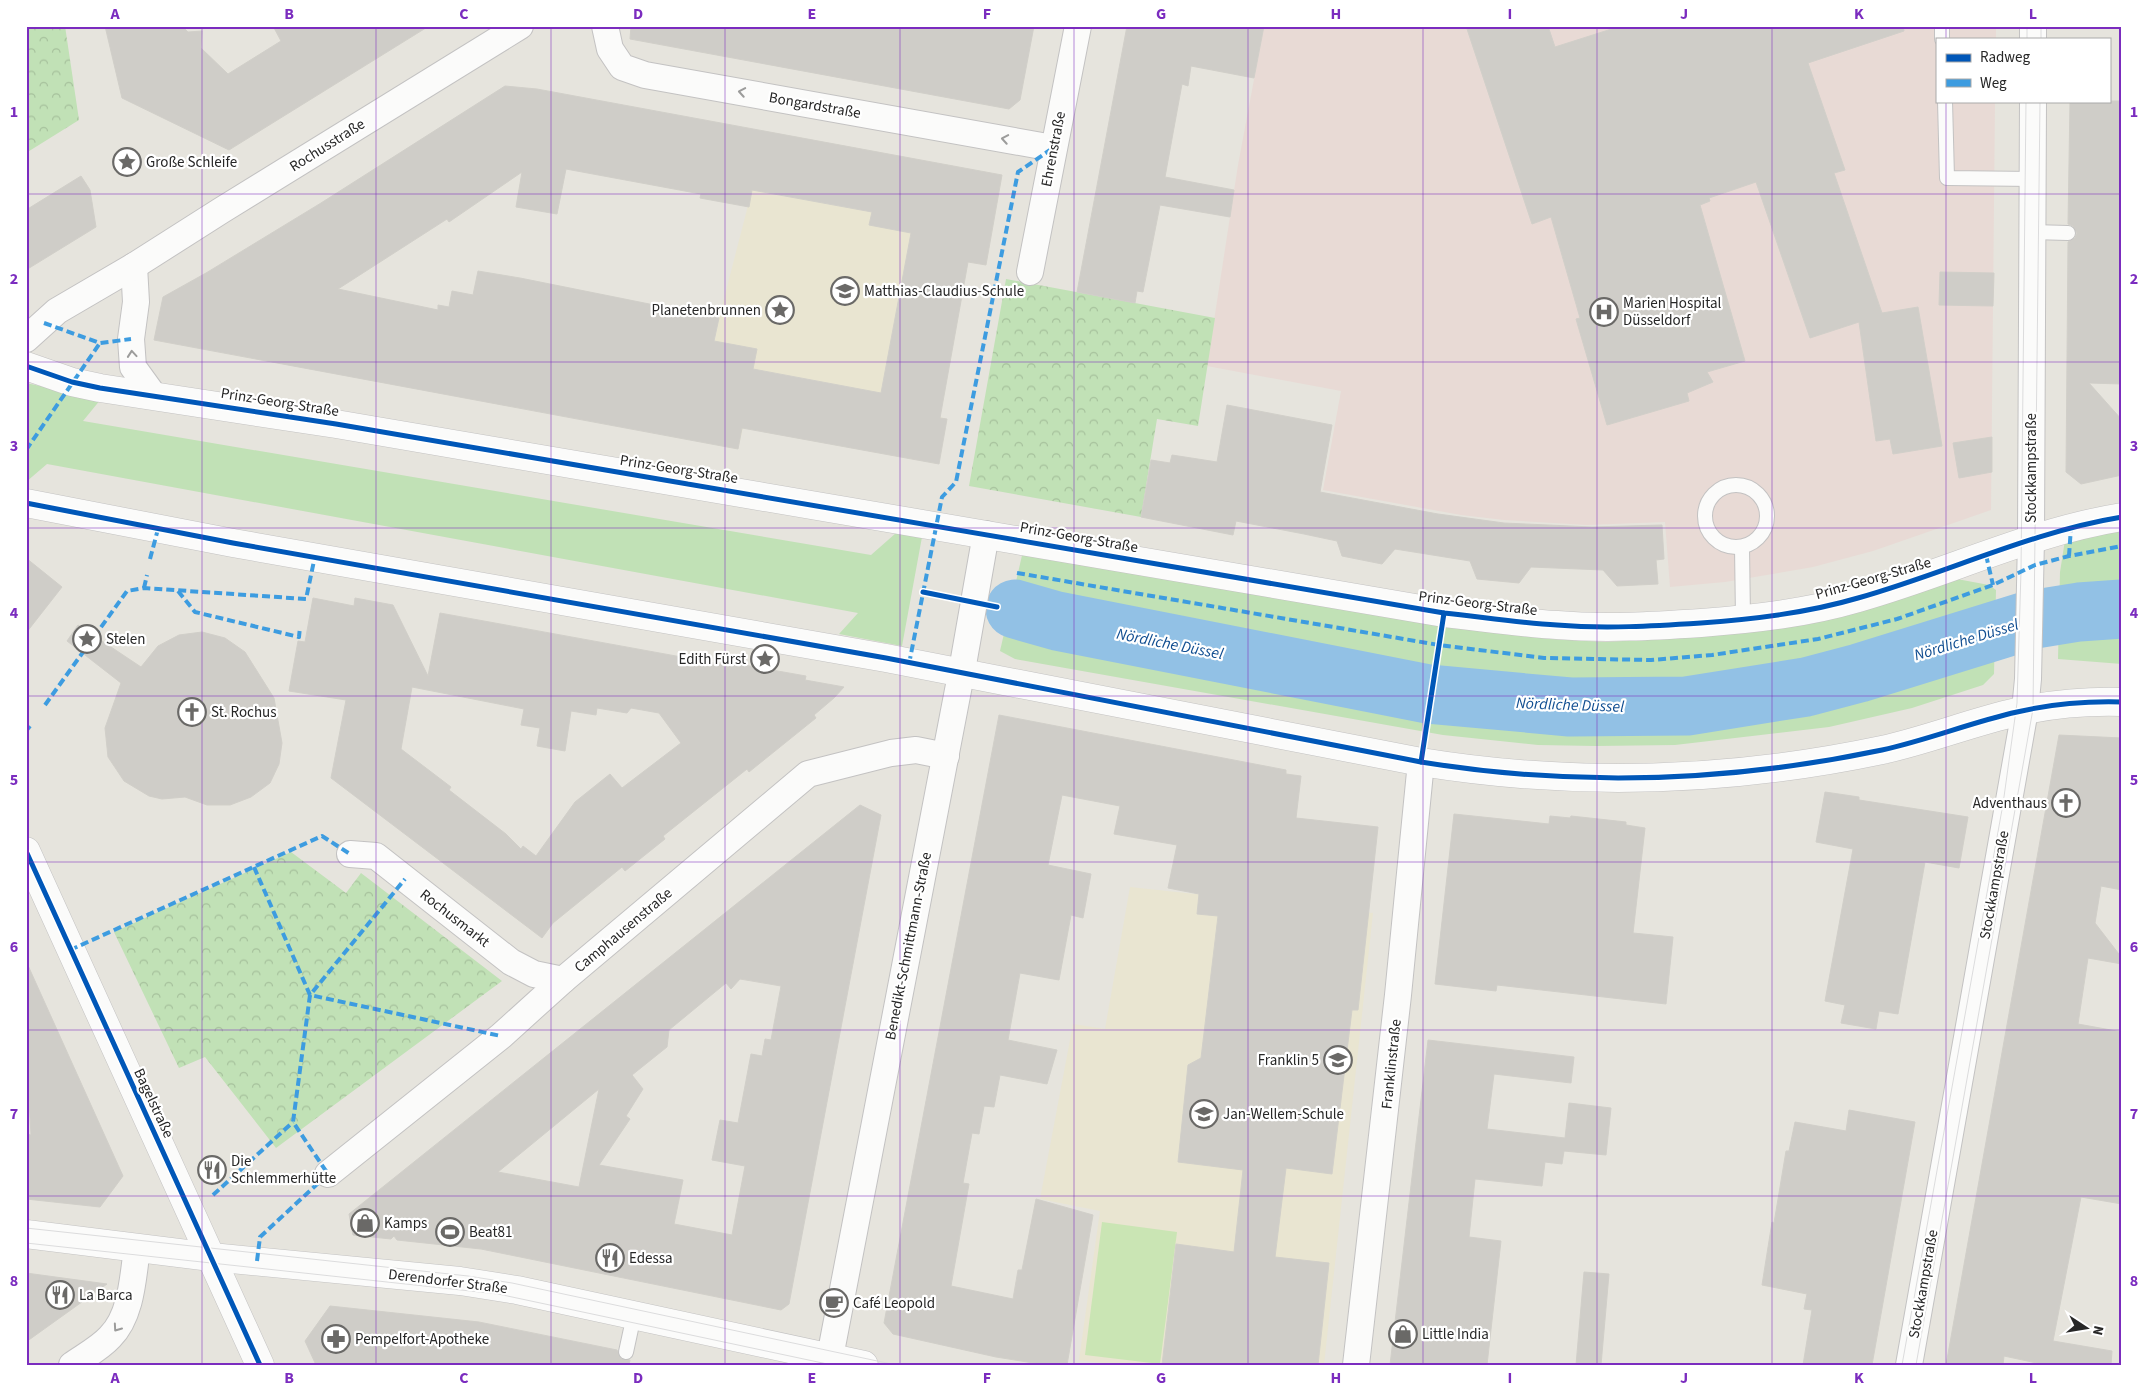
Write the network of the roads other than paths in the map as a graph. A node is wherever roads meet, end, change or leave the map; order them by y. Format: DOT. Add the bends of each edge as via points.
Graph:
graph roads {
  1 [pos="520,26"];
  2 [pos="605,26"];
  3 [pos="1078,26"];
  4 [pos="1945,102"];
  5 [pos="2033,102"];
  6 [pos="1053,148"];
  7 [pos="2033,179"];
  8 [pos="2032,232"];
  9 [pos="2068,232"];
  10 [pos="134,266"];
  11 [pos="1030,272"];
  12 [pos="26,339"];
  13 [pos="26,366"];
  14 [pos="154,396"];
  15 [pos="26,503"];
  16 [pos="2122,516"];
  17 [pos="986,534"];
  18 [pos="2031,538"];
  19 [pos="1742,547"];
  20 [pos="1743,620"];
  21 [pos="961,674"];
  22 [pos="2122,702"];
  23 [pos="2025,710"];
  24 [pos="946,756"];
  25 [pos="1421,762"];
  26 [pos="26,852"];
  27 [pos="350,854"];
  28 [pos="563,980"];
  29 [pos="328,1174"];
  30 [pos="26,1234"];
  31 [pos="138,1248"];
  32 [pos="211,1257"];
  33 [pos="634,1315"];
  34 [pos="626,1352"];
  35 [pos="830,1358"];
  36 [pos="72,1365"];
  37 [pos="260,1365"];
  38 [pos="864,1365"];
  39 [pos="1356,1365"];
  40 [pos="1909,1365"];
  1 -- 10 [label="street, Rochusstraße"];
  6 -- 2 [label="street, Bongardstraße, one-way" via="645,75 622,66 610,49"];
  3 -- 6 [label="street, Ehrenstraße"];
  4 -- 7 [label="lane" via="1947,178"];
  5 -- 7 [label="street, Stockkampstraße"];
  6 -- 11 [label="street, Ehrenstraße"];
  7 -- 8 [label="street, Stockkampstraße"];
  8 -- 9 [label="lane"];
  8 -- 18 [label="street, Stockkampstraße"];
  10 -- 12 [label="street, Rochusstraße" via="57,311"];
  14 -- 10 [label="street, one-way" via="133,367"];
  13 -- 14 [label="main road, Prinz-Georg-Straße" via="72,382"];
  14 -- 17 [label="main road, Prinz-Georg-Straße"];
  15 -- 21 [label="main road"];
  16 -- 18 [label="main road, Prinz-Georg-Straße"];
  17 -- 20 [label="main road, Prinz-Georg-Straße" via="1454,614 1605,627"];
  17 -- 21 [label="street, Benedikt-Schmittmann-Straße"];
  18 -- 20 [label="main road, Prinz-Georg-Straße" via="1858,598"];
  18 -- 23 [label="street, Stockkampstraße"];
  19 -- 19 [label="lane" via="1758,538 1768,515 1758,494 1749,488 1733,485 1715,493 1706,508 1706,520 1718,541"];
  19 -- 20 [label="lane"];
  21 -- 24 [label="street, Benedikt-Schmittmann-Straße"];
  21 -- 25 [label="main road"];
  22 -- 23 [label="main road" via="2063,704"];
  23 -- 25 [label="main road" via="1885,750 1762,770 1700,776 1546,777 1482,772"];
  23 -- 40 [label="street, Stockkampstraße"];
  24 -- 28 [label="street, Camphausenstraße" via="916,750 891,753 808,774"];
  24 -- 35 [label="street, Benedikt-Schmittmann-Straße"];
  25 -- 39 [label="street, Franklinstraße"];
  26 -- 32 [label="main road, Bagelstraße"];
  27 -- 28 [label="street, Rochusmarkt" via="376,856 511,962 534,974"];
  28 -- 29 [label="street, Camphausenstraße" via="501,1036"];
  30 -- 31 [label="main road, Derendorfer Straße"];
  31 -- 32 [label="main road, Derendorfer Straße"];
  31 -- 36 [label="street, one-way" via="121,1322 110,1337"];
  32 -- 33 [label="main road, Derendorfer Straße" via="460,1281"];
  32 -- 37 [label="main road, Bagelstraße"];
  33 -- 34 [label="lane"];
  33 -- 35 [label="main road, Derendorfer Straße"];
  35 -- 38 [label="main road, Derendorfer Straße"];
}
